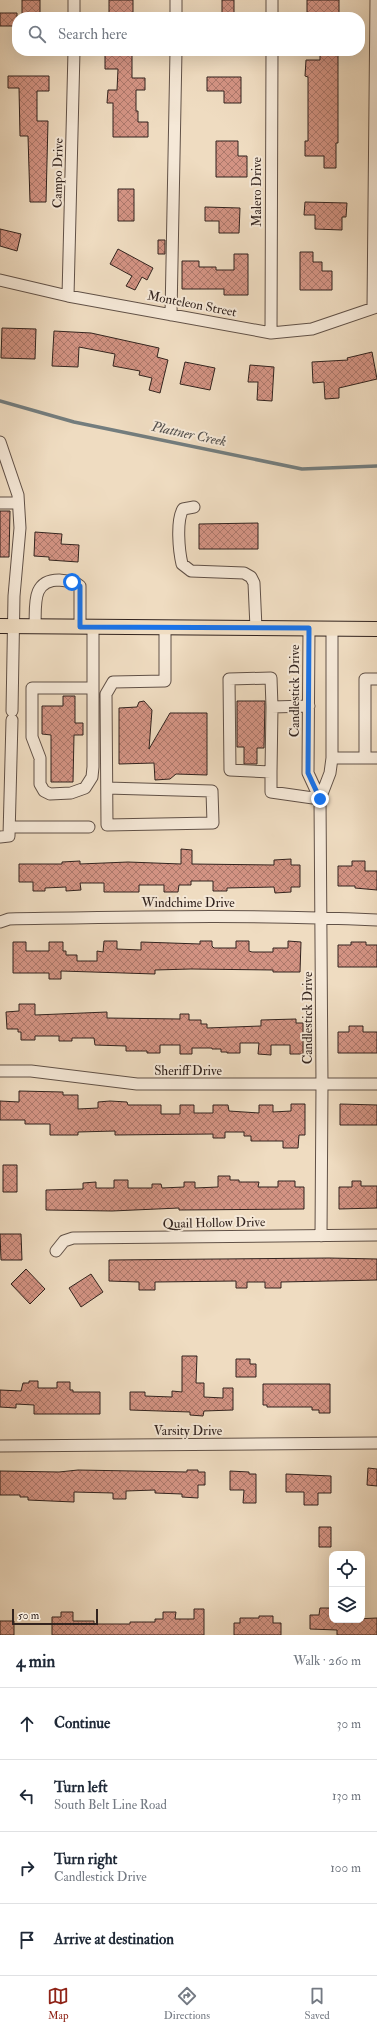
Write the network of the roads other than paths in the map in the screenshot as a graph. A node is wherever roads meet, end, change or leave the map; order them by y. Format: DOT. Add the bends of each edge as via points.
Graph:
graph roads {
  1 [pos="74,0"];
  2 [pos="176,0"];
  3 [pos="272,0"];
  4 [pos="376,0"];
  5 [pos="74,12"];
  6 [pos="176,12"];
  7 [pos="272,12"];
  8 [pos="74,56"];
  9 [pos="176,56"];
  10 [pos="272,56"];
  11 [pos="0,280"];
  12 [pos="68,296"];
  13 [pos="375,308"];
  14 [pos="171,315"];
  15 [pos="271,333"];
  16 [pos="0,442"];
  17 [pos="0,503"];
  18 [pos="18,503"];
  19 [pos="194,507"];
  20 [pos="7,626"];
  21 [pos="35,626"];
  22 [pos="86,627"];
  23 [pos="165,627"];
  24 [pos="256,628"];
  25 [pos="309,628"];
  26 [pos="332,628"];
  27 [pos="377,629"];
  28 [pos="377,679"];
  29 [pos="93,688"];
  30 [pos="309,706"];
  31 [pos="272,707"];
  32 [pos="332,758"];
  33 [pos="365,758"];
  34 [pos="377,758"];
  35 [pos="271,772"];
  36 [pos="107,788"];
  37 [pos="320,799"];
  38 [pos="10,827"];
  39 [pos="89,827"];
  40 [pos="0,837"];
  41 [pos="322,917"];
  42 [pos="377,920"];
  43 [pos="0,922"];
  44 [pos="0,1071"];
  45 [pos="322,1084"];
  46 [pos="377,1084"];
  47 [pos="321,1236"];
  48 [pos="377,1236"];
  49 [pos="56,1251"];
  50 [pos="377,1444"];
  51 [pos="0,1446"];
  1 -- 5 [label="street"];
  2 -- 6 [label="street"];
  3 -- 7 [label="street"];
  4 -- 13 [label="street"];
  8 -- 12 [label="street, Campo Drive"];
  9 -- 14 [label="street"];
  10 -- 15 [label="street, Malero Drive"];
  11 -- 12 [label="street, Monteleon Street"];
  12 -- 14 [label="street, Monteleon Street"];
  13 -- 15 [label="street, Monteleon Street" via="312,329"];
  14 -- 15 [label="street, Monteleon Street"];
  16 -- 18 [label="street"];
  17 -- 18 [label="street"];
  18 -- 20 [label="street" via="20,528 14,596"];
  19 -- 24 [label="street" via="182,509 180,515 182,564 190,571 244,573 250,578 254,583"];
  20 -- 21 [label="main road"];
  20 -- 38 [label="street" via="12,716"];
  21 -- 22 [label="main road"];
  21 -- 22 [label="street" via="36,594 43,584 57,580 80,586"];
  22 -- 23 [label="main road"];
  22 -- 29 [label="street"];
  23 -- 24 [label="main road"];
  23 -- 36 [label="street" via="165,681 113,682 106,694"];
  24 -- 25 [label="main road"];
  25 -- 26 [label="main road"];
  25 -- 30 [label="street, Candlestick Drive"];
  26 -- 27 [label="main road"];
  26 -- 32 [label="street, Candlestick Drive"];
  28 -- 33 [label="street" via="365,679"];
  29 -- 29 [label="street" via="92,777 80,791 50,794 44,791 40,784 40,758 32,737 32,688"];
  30 -- 31 [label="street"];
  30 -- 37 [label="street, Candlestick Drive" via="308,773"];
  31 -- 35 [label="street"];
  31 -- 35 [label="street" via="271,678 229,679 230,770"];
  32 -- 33 [label="street"];
  32 -- 37 [label="street, Candlestick Drive" via="330,774"];
  33 -- 34 [label="street"];
  35 -- 37 [label="street" via="271,792"];
  36 -- 36 [label="street" via="107,825 213,823 212,790"];
  37 -- 41 [label="street, Candlestick Drive"];
  38 -- 39 [label="street"];
  38 -- 40 [label="street" via="9,836"];
  41 -- 42 [label="street, Windchime Drive"];
  41 -- 43 [label="street, Windchime Drive" via="200,916 9,919"];
  41 -- 45 [label="street, Candlestick Drive"];
  44 -- 45 [label="street, Sheriff Drive" via="31,1071 137,1084"];
  45 -- 46 [label="street, Sheriff Drive"];
  45 -- 47 [label="street, Candlestick Drive"];
  47 -- 48 [label="street, Quail Hollow Drive"];
  47 -- 49 [label="street, Quail Hollow Drive" via="73,1238 64,1241"];
  50 -- 51 [label="street, Varsity Drive"];
}
